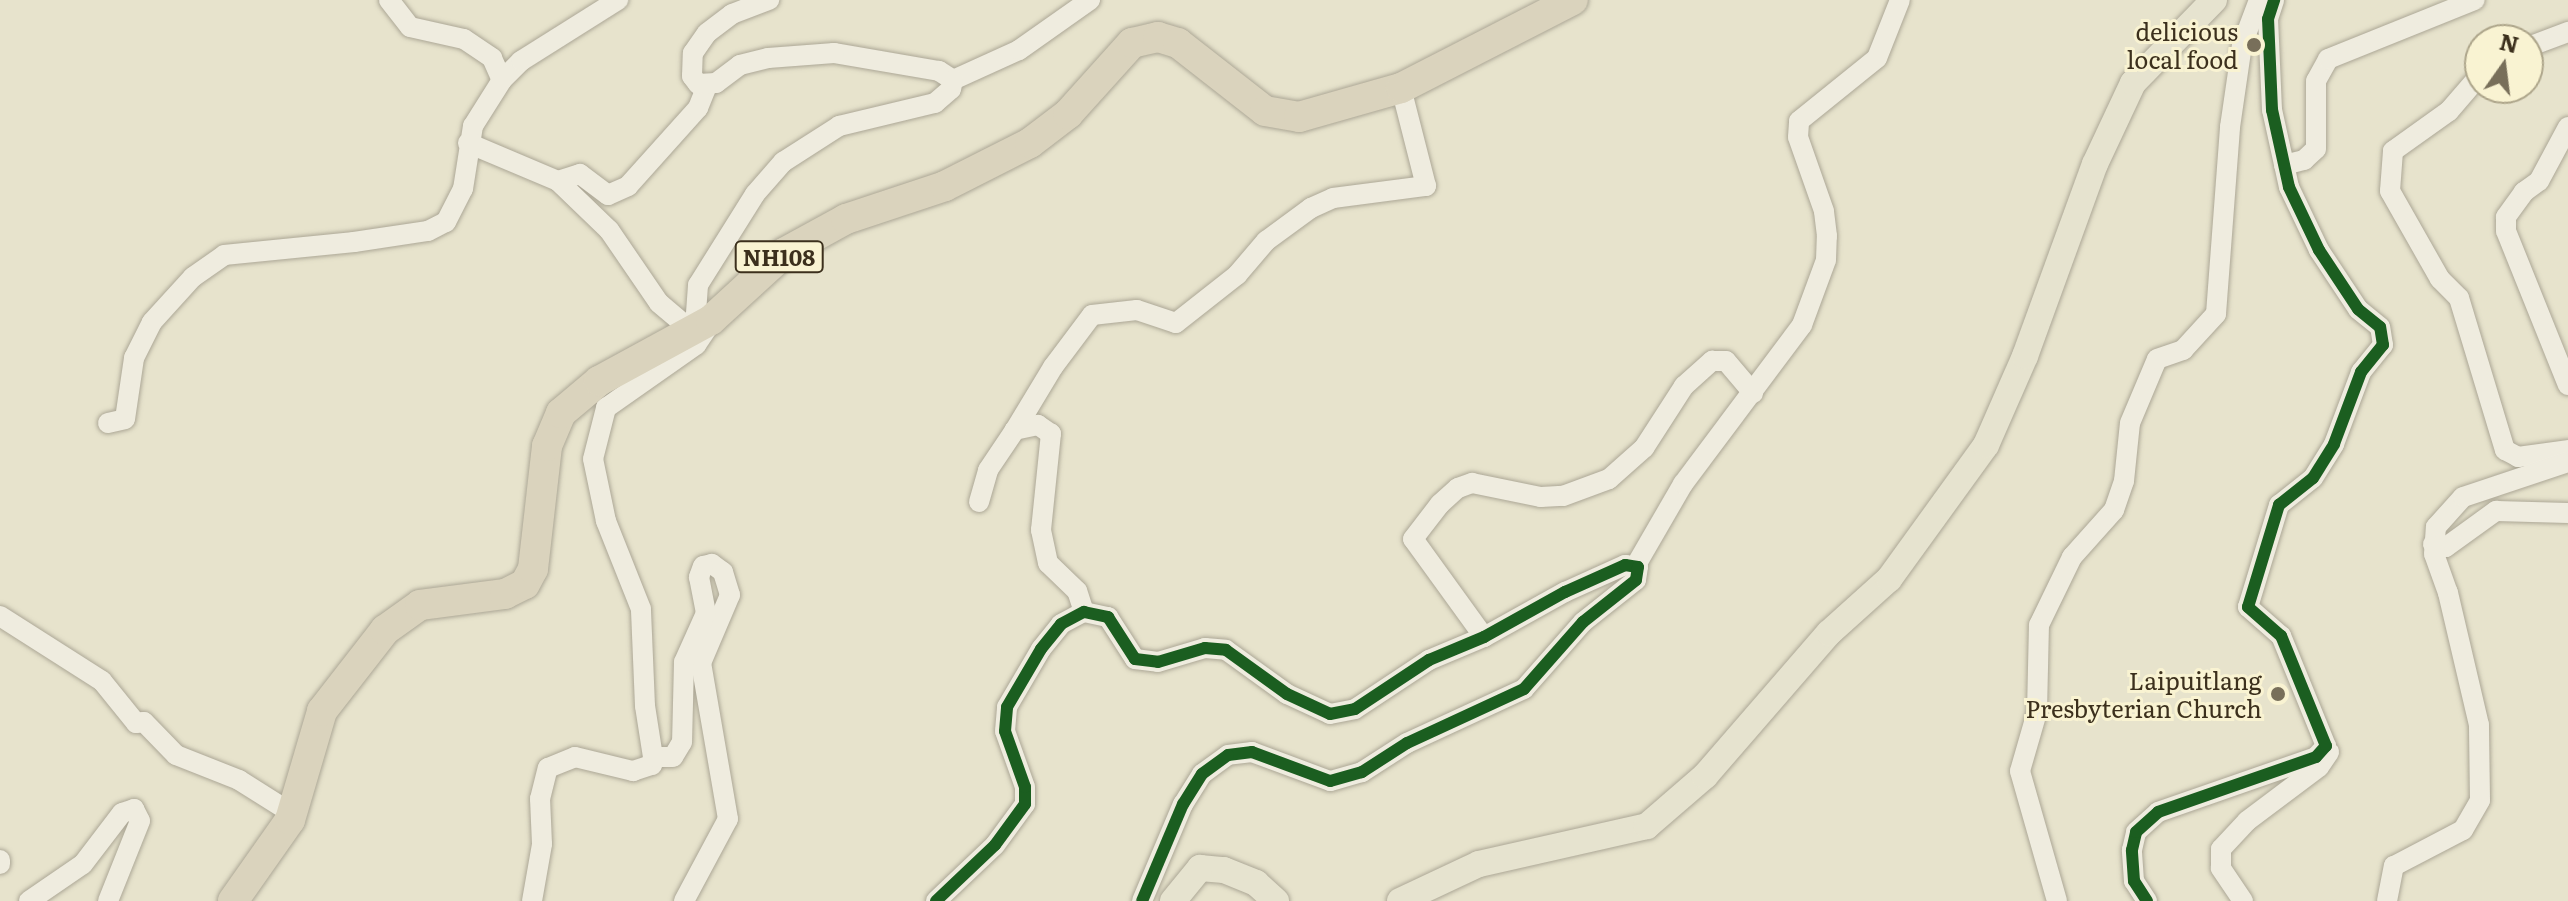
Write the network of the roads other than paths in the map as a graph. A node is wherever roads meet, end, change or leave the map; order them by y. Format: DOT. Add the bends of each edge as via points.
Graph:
graph roads {
  1 [pos="389,0"];
  2 [pos="618,0"];
  3 [pos="769,0"];
  4 [pos="1090,0"];
  5 [pos="1573,0"];
  6 [pos="1900,0"];
  7 [pos="2214,0"];
  8 [pos="2259,0"];
  9 [pos="2274,0"];
  10 [pos="2475,0"];
  11 [pos="2568,32"];
  12 [pos="2544,41"];
  13 [pos="502,80"];
  14 [pos="953,80"];
  15 [pos="707,86"];
  16 [pos="1401,88"];
  17 [pos="2464,94"];
  18 [pos="2568,127"];
  19 [pos="468,143"];
  20 [pos="2284,165"];
  21 [pos="558,181"];
  22 [pos="699,326"];
  23 [pos="2568,385"];
  24 [pos="1753,393"];
  25 [pos="108,423"];
  26 [pos="1015,430"];
  27 [pos="2568,450"];
  28 [pos="2568,462"];
  29 [pos="979,502"];
  30 [pos="2568,513"];
  31 [pos="2433,544"];
  32 [pos="1636,565"];
  33 [pos="1084,612"];
  34 [pos="0,616"];
  35 [pos="1484,637"];
  36 [pos="2326,746"];
  37 [pos="653,757"];
  38 [pos="293,814"];
  39 [pos="29,901"];
  40 [pos="108,901"];
  41 [pos="233,901"];
  42 [pos="532,901"];
  43 [pos="684,901"];
  44 [pos="936,901"];
  45 [pos="1142,901"];
  46 [pos="1173,901"];
  47 [pos="1276,901"];
  48 [pos="1400,901"];
  49 [pos="2057,901"];
  50 [pos="2147,901"];
  51 [pos="2243,901"];
  52 [pos="2387,901"];
  1 -- 13 [label="street" via="410,27 464,39 492,58"];
  2 -- 13 [label="street" via="521,61"];
  3 -- 15 [label="street" via="732,14 707,33 691,66 692,76"];
  4 -- 14 [label="street" via="1019,50"];
  5 -- 16 [label="highway, NH108"];
  6 -- 24 [label="street" via="1877,58 1799,121 1808,178 1824,211 1826,260 1802,325"];
  7 -- 48 [label="main road" via="2133,83 2095,164 2025,356 1986,445 1889,579 1829,633 1705,776 1647,826 1479,864"];
  8 -- 49 [label="street" via="2242,45 2230,127 2216,314 2183,350 2157,359 2130,423 2124,481 2114,510 2072,557 2039,625 2037,712 2020,771"];
  9 -- 20 [label="street" via="2268,19 2272,110"];
  10 -- 20 [label="street" via="2328,59 2316,81 2316,149 2304,160"];
  11 -- 12 [label="street"];
  13 -- 19 [label="street" via="480,110"];
  14 -- 15 [label="street" via="939,71 834,53 798,53 740,65"];
  14 -- 22 [label="street" via="935,103 839,126 783,162 755,194 698,285"];
  15 -- 21 [label="street" via="698,108 628,186 608,195 580,174"];
  16 -- 22 [label="highway, NH108" via="1327,111 1280,116 1246,98 1201,56 1178,43 1158,37 1132,43 1052,129 945,186 846,219 808,238"];
  16 -- 26 [label="street" via="1426,186 1333,198 1311,208 1266,241 1237,275 1176,323 1137,310 1092,315"];
  17 -- 27 [label="street" via="2449,111 2393,151 2390,191 2440,279 2459,298 2505,450 2518,457"];
  18 -- 23 [label="street" via="2539,181 2506,217 2506,231"];
  19 -- 21 [label="street"];
  19 -- 25 [label="street" via="463,189 446,222 428,231 246,250 207,265 141,338 125,419"];
  20 -- 36 [label="street" via="2296,206 2319,250 2358,309 2383,335 2381,353 2361,372 2334,444 2313,478 2279,505 2248,607 2281,636"];
  21 -- 22 [label="street" via="609,230 659,303"];
  22 -- 37 [label="street" via="696,345 606,408 594,439 595,475 606,521 641,609"];
  22 -- 38 [label="highway, NH108" via="599,381 561,413 547,446 533,569 525,584 505,594 420,605 385,630 322,711"];
  24 -- 32 [label="street" via="1683,484"];
  24 -- 35 [label="street" via="1726,361 1712,361 1684,386 1644,448 1609,479 1563,496 1541,497 1472,483 1423,519 1413,539"];
  26 -- 29 [label="street" via="988,470"];
  26 -- 33 [label="street" via="1045,427 1052,438 1041,530 1048,563 1077,591"];
  28 -- 31 [label="street" via="2463,497 2443,513"];
  30 -- 31 [label="street" via="2492,512 2446,547"];
  31 -- 52 [label="street" via="2479,725 2480,800 2463,830 2394,866"];
  32 -- 35 [label="street" via="1565,592"];
  32 -- 45 [label="street" via="1636,580 1583,622 1524,689 1407,743 1362,772 1330,781 1252,752 1228,755 1202,774 1183,804"];
  33 -- 35 [label="street" via="1108,617 1135,659 1158,662 1205,648 1226,650 1287,694 1330,714 1355,709 1429,660"];
  33 -- 44 [label="street" via="1061,624 1047,640 1007,707 1005,731 1025,787 1025,804 995,845"];
  34 -- 38 [label="street" via="102,681 136,723 144,722 176,755 239,780"];
  36 -- 50 [label="street" via="2316,757 2158,812 2136,832 2132,850 2134,881"];
  36 -- 51 [label="street" via="2329,753 2319,767 2247,821 2221,849 2221,868"];
  37 -- 42 [label="street" via="652,765 633,771 575,757 548,768"];
  37 -- 43 [label="street" via="673,757 682,742 684,662 706,613 699,577 703,566 712,564 723,572 730,595 701,663 701,682 728,819"];
  38 -- 41 [label="highway, NH108"];
  39 -- 40 [label="street" via="83,864 122,813 134,809 140,821"];
  46 -- 47 [label="main road" via="1200,868 1224,870 1256,883"];
}
